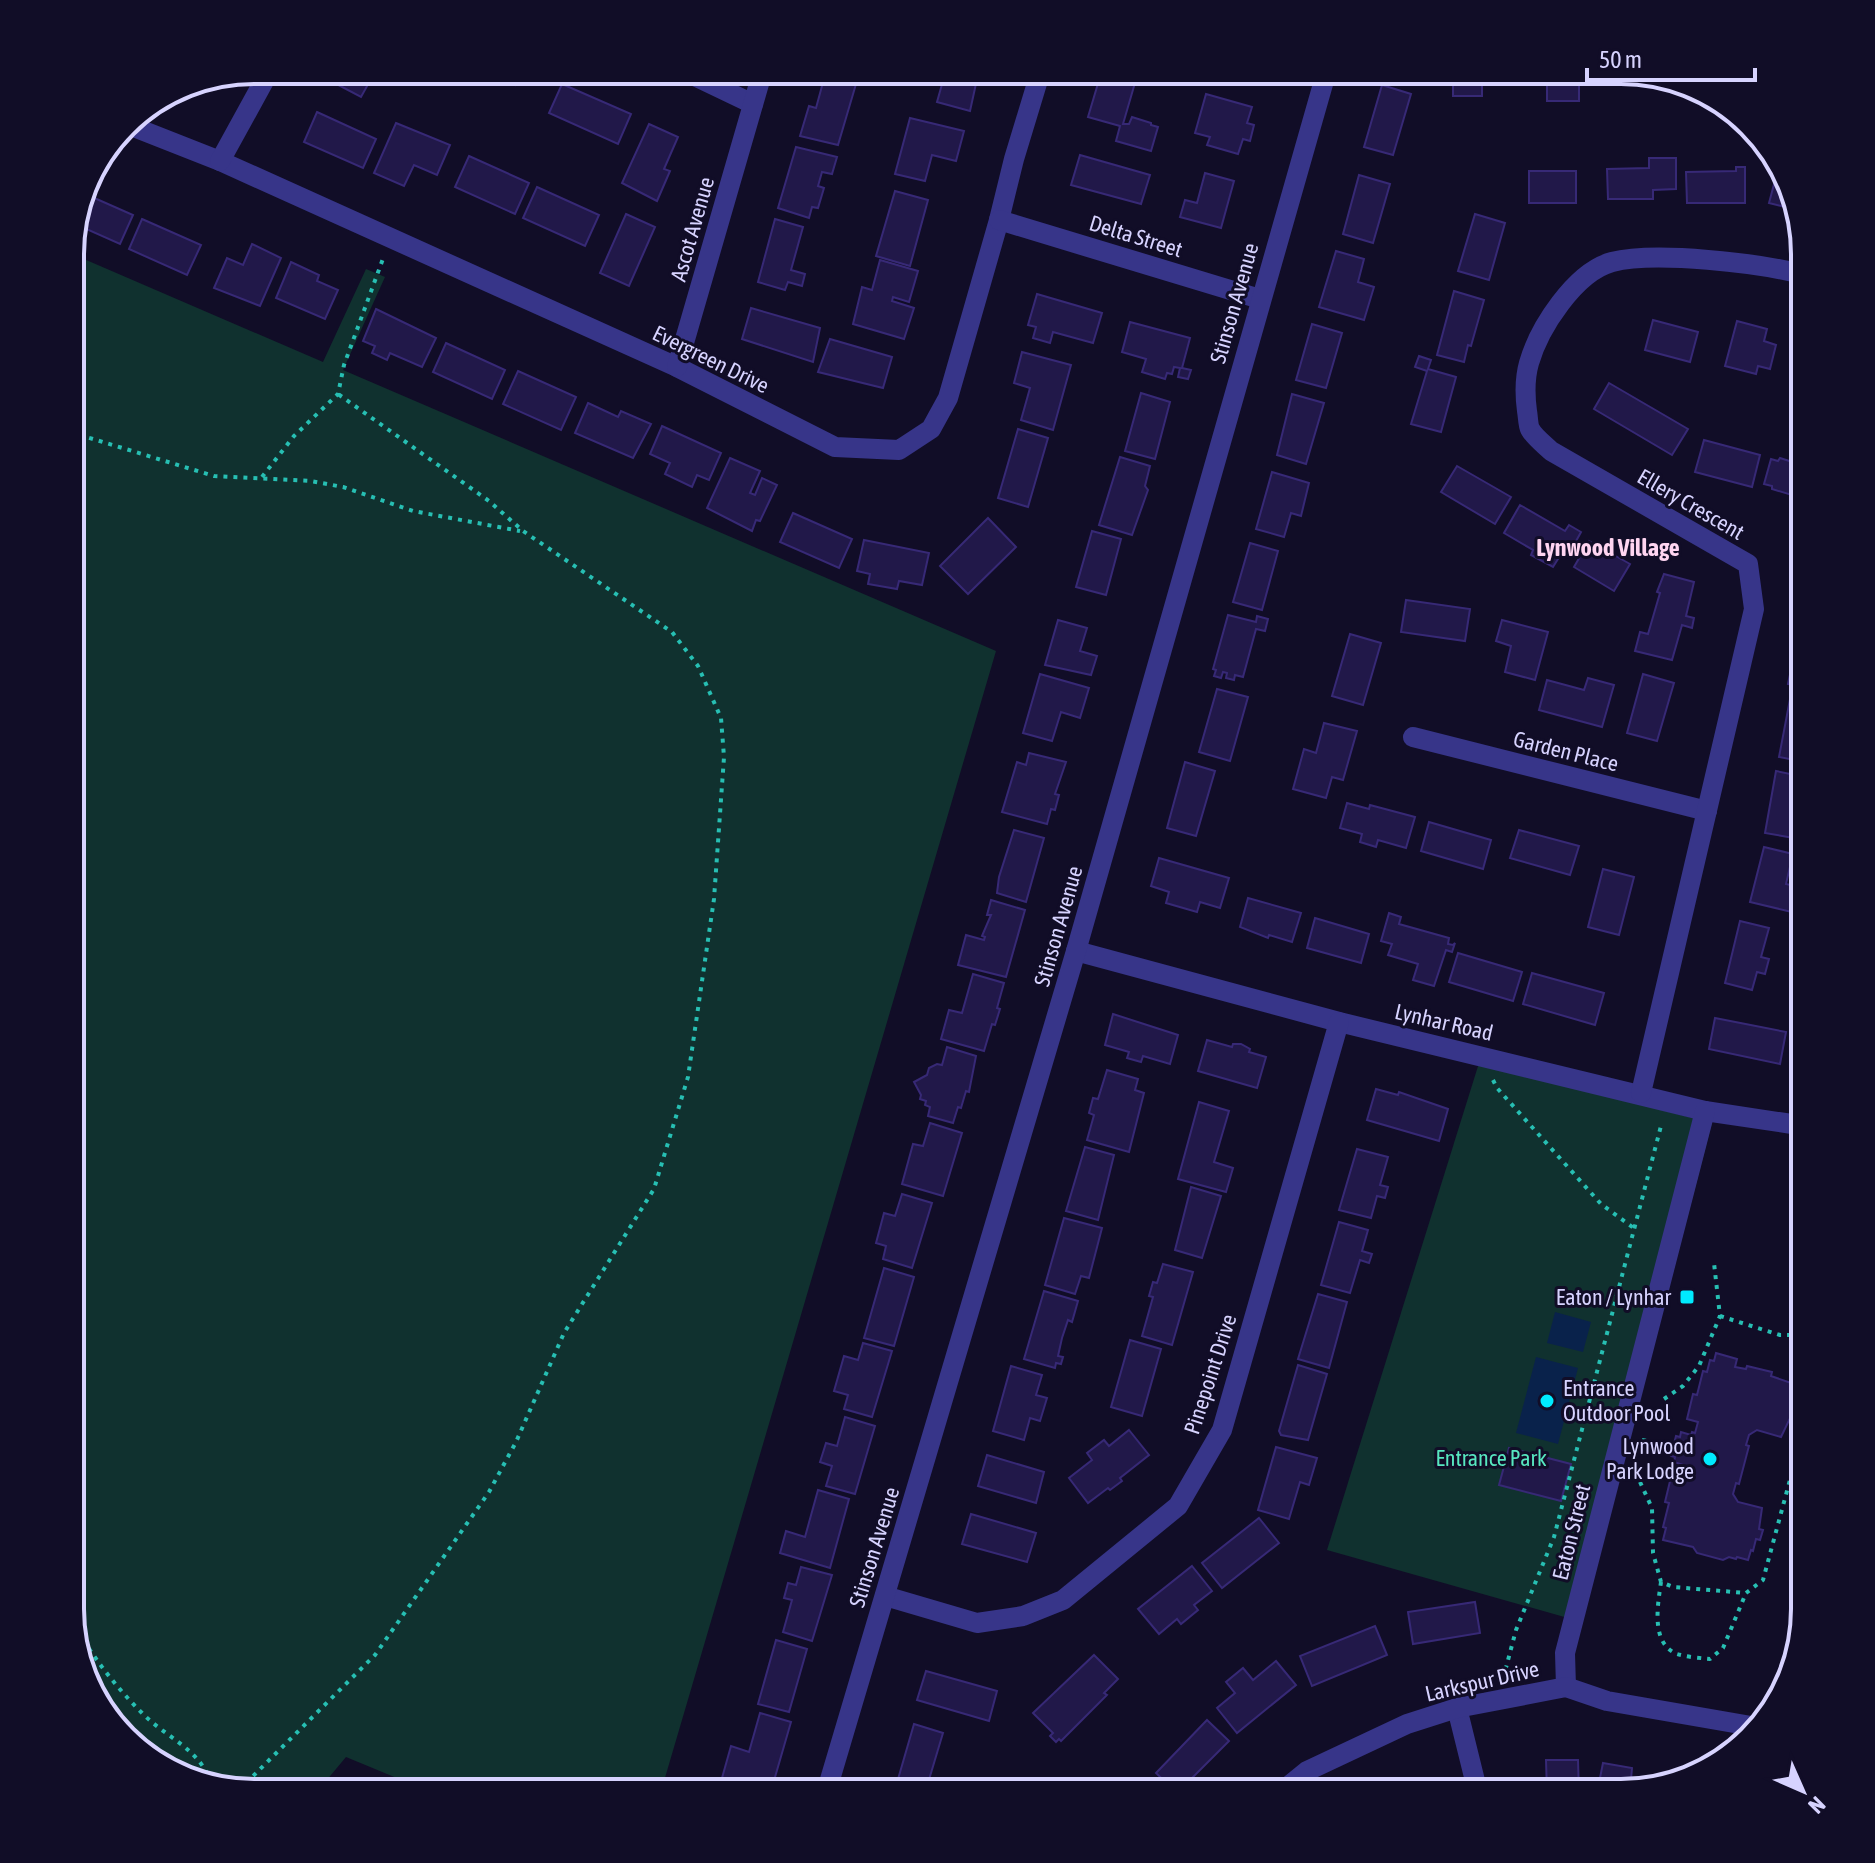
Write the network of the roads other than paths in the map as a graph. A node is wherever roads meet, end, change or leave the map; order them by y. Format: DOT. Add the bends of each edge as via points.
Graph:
graph roads {
  1 [pos="262,84"];
  2 [pos="711,84"];
  3 [pos="759,84"];
  4 [pos="1037,84"];
  5 [pos="1323,84"];
  6 [pos="753,104"];
  7 [pos="139,129"];
  8 [pos="220,161"];
  9 [pos="999,220"];
  10 [pos="1791,273"];
  11 [pos="1260,299"];
  12 [pos="677,367"];
  13 [pos="1413,737"];
  14 [pos="1707,811"];
  15 [pos="1076,951"];
  16 [pos="1339,1022"];
  17 [pos="1641,1093"];
  18 [pos="1705,1111"];
  19 [pos="1791,1124"];
  20 [pos="885,1596"];
  21 [pos="1566,1687"];
  22 [pos="1457,1708"];
  23 [pos="1745,1725"];
  24 [pos="830,1779"];
  25 [pos="1297,1779"];
  26 [pos="1475,1779"];
  1 -- 8 [label="street"];
  2 -- 6 [label="street"];
  3 -- 6 [label="street, Ascot Avenue"];
  4 -- 9 [label="street, Evergreen Drive"];
  5 -- 11 [label="street, Stinson Avenue"];
  6 -- 12 [label="street, Ascot Avenue"];
  7 -- 8 [label="street, Evergreen Drive"];
  8 -- 12 [label="street, Evergreen Drive"];
  9 -- 11 [label="street, Delta Street"];
  9 -- 12 [label="street, Evergreen Drive" via="948,398 931,429 899,450 835,447"];
  10 -- 14 [label="street, Ellery Crescent" via="1638,257 1607,263 1584,277 1559,306 1528,365 1525,401 1530,429 1551,451 1748,564 1754,609"];
  11 -- 15 [label="street, Stinson Avenue"];
  13 -- 14 [label="street, Garden Place"];
  14 -- 17 [label="street, Ellery Crescent"];
  15 -- 16 [label="street, Lynhar Road"];
  15 -- 20 [label="street, Stinson Avenue"];
  16 -- 17 [label="street, Lynhar Road"];
  16 -- 20 [label="street, Pinepoint Drive" via="1222,1430 1178,1506 1063,1600 1023,1616 977,1623"];
  17 -- 18 [label="street, Lynhar Road"];
  18 -- 19 [label="street, Lynhar Road"];
  18 -- 21 [label="street, Eaton Street" via="1565,1653"];
  20 -- 24 [label="street, Stinson Avenue"];
  21 -- 22 [label="street, Larkspur Drive"];
  21 -- 23 [label="street, Larkspur Drive" via="1607,1701"];
  22 -- 25 [label="street, Larkspur Drive" via="1407,1724"];
  22 -- 26 [label="street"];
}
